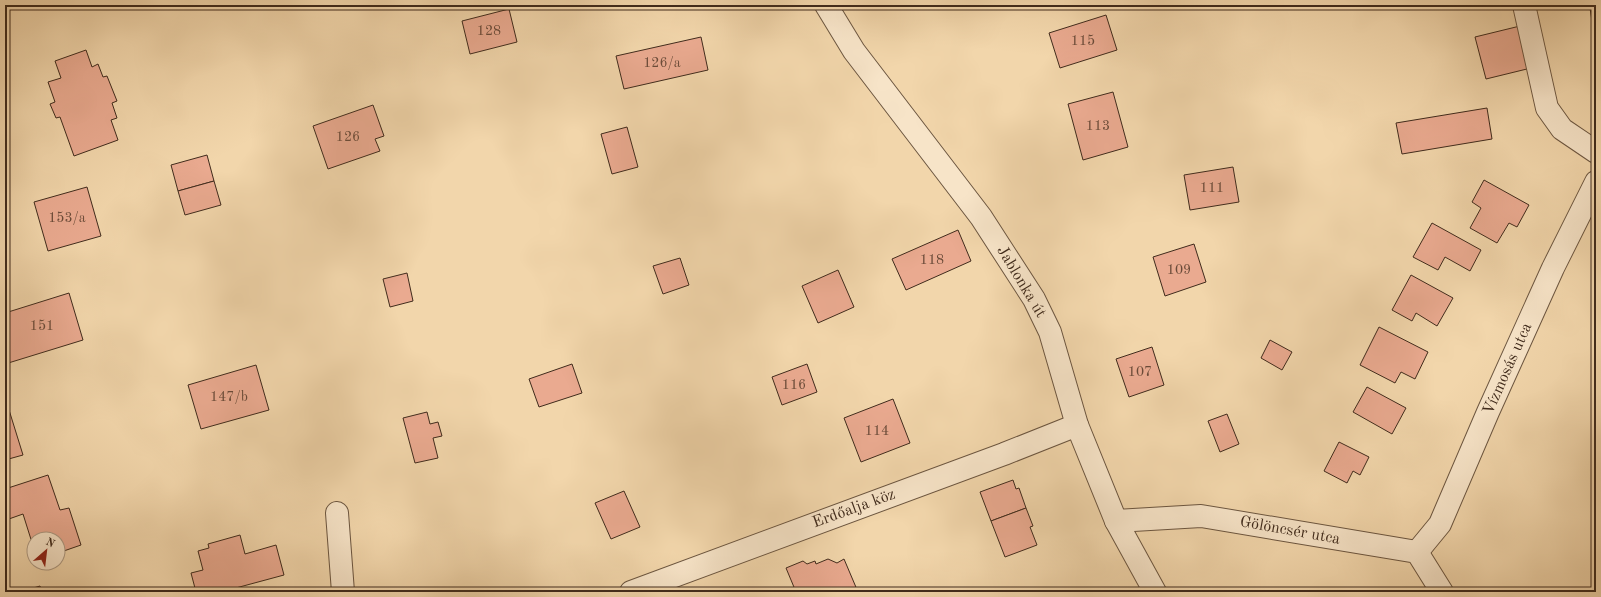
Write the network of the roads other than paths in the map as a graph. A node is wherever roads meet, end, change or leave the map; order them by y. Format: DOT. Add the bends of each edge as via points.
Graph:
graph roads {
  1 [pos="826,5"];
  2 [pos="1524,5"];
  3 [pos="1596,152"];
  4 [pos="1596,182"];
  5 [pos="1077,425"];
  6 [pos="337,513"];
  7 [pos="1116,521"];
  8 [pos="1417,552"];
  9 [pos="344,592"];
  10 [pos="630,592"];
  11 [pos="1154,592"];
  12 [pos="1442,592"];
  1 -- 5 [label="street, Jablonka út" via="854,52 980,217 1034,298 1050,332"];
  2 -- 3 [label="street" via="1547,108 1562,129"];
  4 -- 8 [label="street, Vízmosás utca" via="1553,268 1440,524"];
  5 -- 7 [label="street, Jablonka út"];
  5 -- 10 [label="street, Erdőalja köz"];
  6 -- 9 [label="street"];
  7 -- 8 [label="street, Gölöncsér utca" via="1201,516"];
  7 -- 11 [label="street, Jablonka út"];
  8 -- 12 [label="street"];
}
